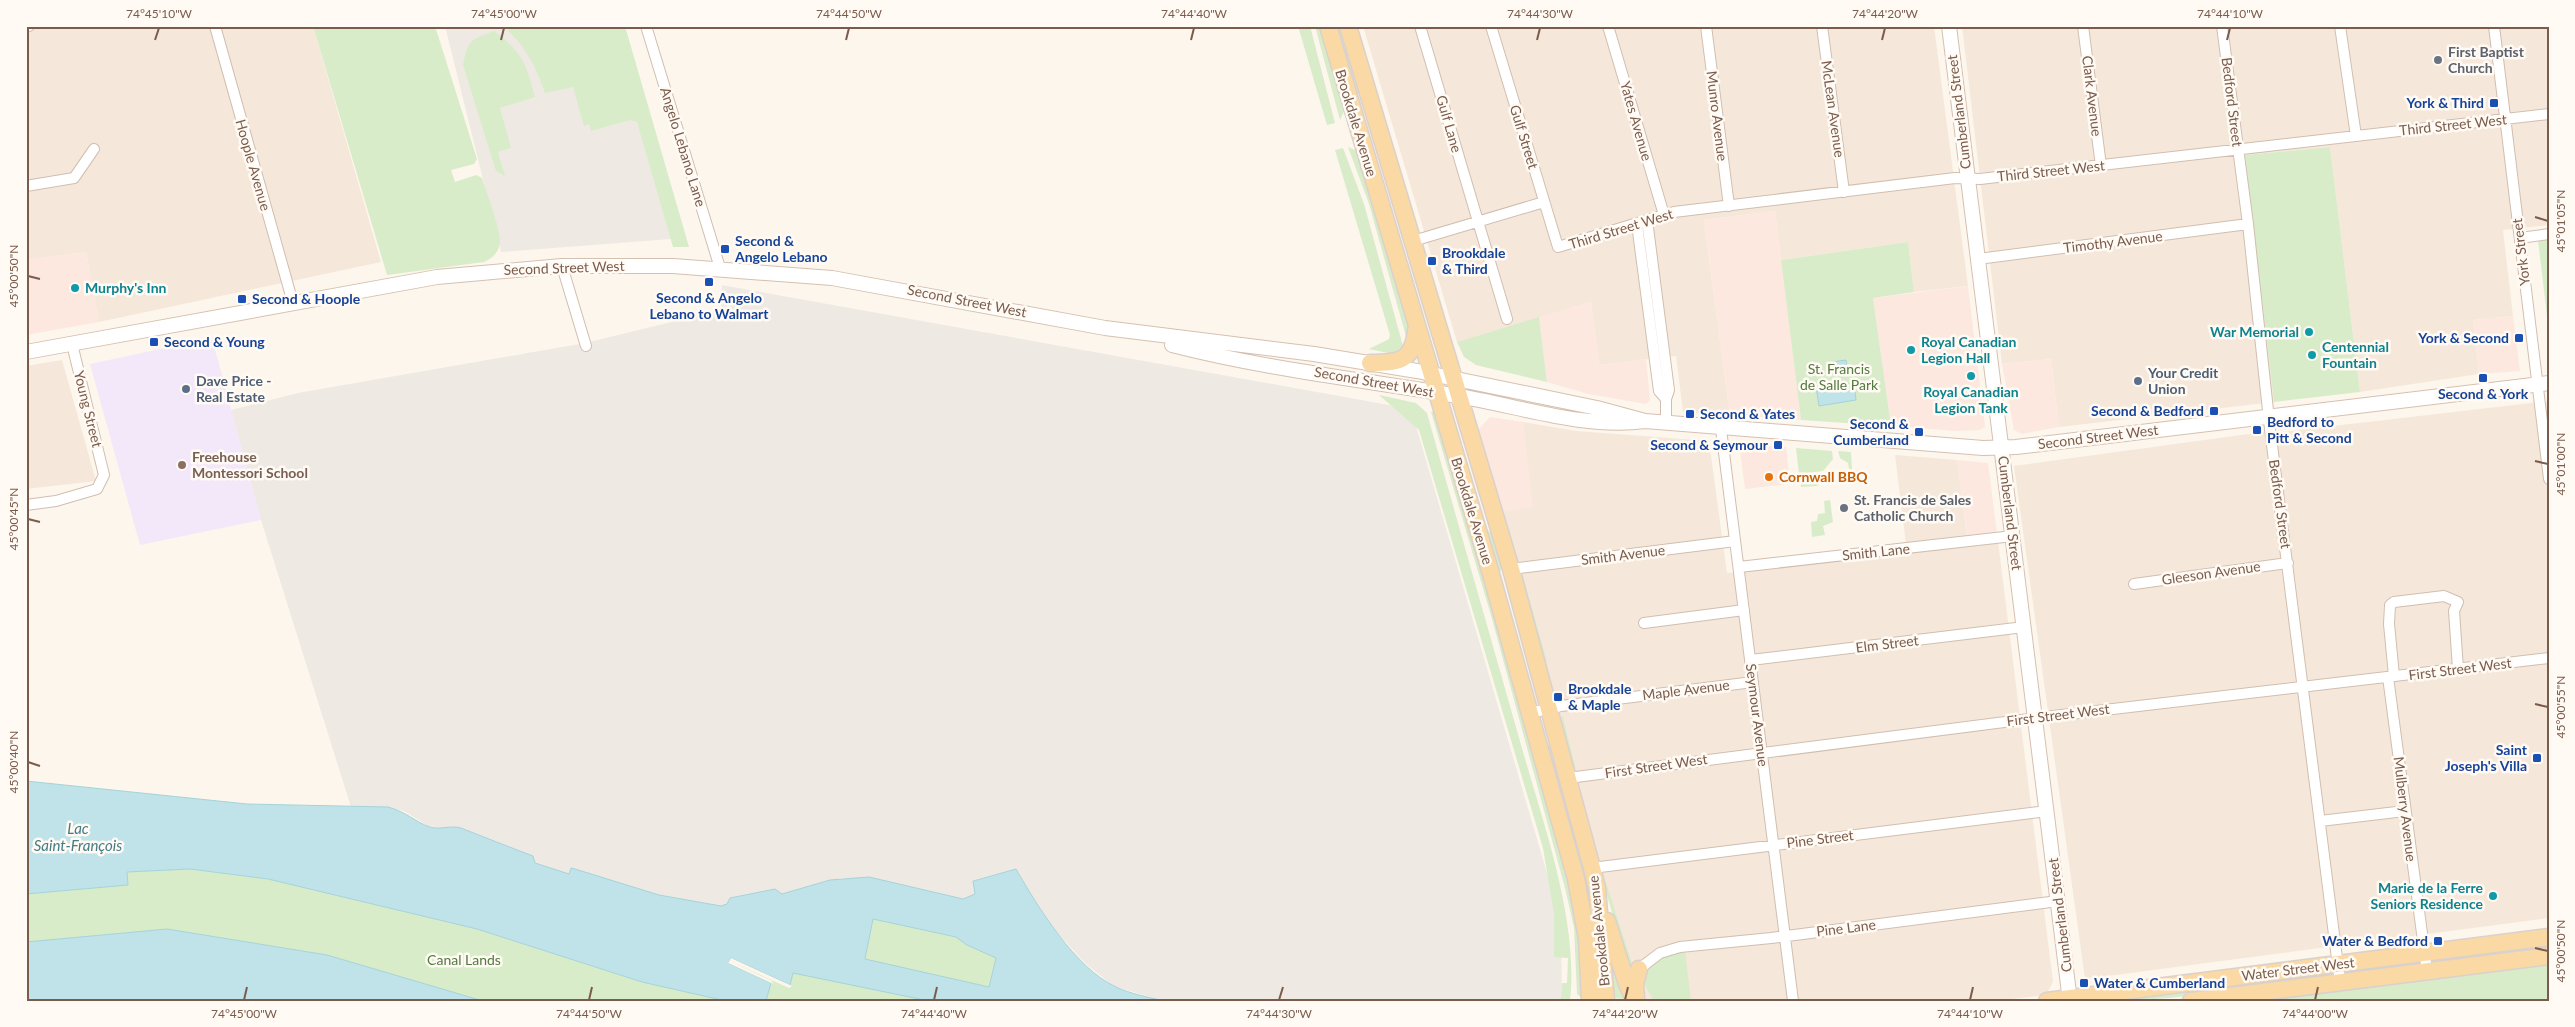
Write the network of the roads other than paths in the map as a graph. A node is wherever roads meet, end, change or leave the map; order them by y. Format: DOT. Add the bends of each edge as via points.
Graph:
graph roads {
  1 [pos="215,26"];
  2 [pos="646,26"];
  3 [pos="1328,26"];
  4 [pos="1348,26"];
  5 [pos="1420,26"];
  6 [pos="1491,26"];
  7 [pos="1608,26"];
  8 [pos="1706,26"];
  9 [pos="1822,26"];
  10 [pos="1949,26"];
  11 [pos="2084,26"];
  12 [pos="2222,26"];
  13 [pos="2340,26"];
  14 [pos="2494,26"];
  15 [pos="2549,114"];
  16 [pos="2505,120"];
  17 [pos="1377,124"];
  18 [pos="2356,136"];
  19 [pos="1361,138"];
  20 [pos="94,148"];
  21 [pos="2238,150"];
  22 [pos="2101,166"];
  23 [pos="1967,178"];
  24 [pos="26,186"];
  25 [pos="1844,192"];
  26 [pos="1544,202"];
  27 [pos="1729,206"];
  28 [pos="1664,215"];
  29 [pos="1647,220"];
  30 [pos="1478,222"];
  31 [pos="1636,224"];
  32 [pos="2248,224"];
  33 [pos="2549,234"];
  34 [pos="2520,238"];
  35 [pos="1413,241"];
  36 [pos="1558,247"];
  37 [pos="1978,259"];
  38 [pos="562,266"];
  39 [pos="720,268"];
  40 [pos="1654,269"];
  41 [pos="1643,270"];
  42 [pos="293,303"];
  43 [pos="1507,319"];
  44 [pos="1416,326"];
  45 [pos="1104,328"];
  46 [pos="1657,334"];
  47 [pos="72,344"];
  48 [pos="586,346"];
  49 [pos="26,352"];
  50 [pos="1370,363"];
  51 [pos="1431,374"];
  52 [pos="1454,379"];
  53 [pos="2543,384"];
  54 [pos="1436,392"];
  55 [pos="1459,396"];
  56 [pos="2269,416"];
  57 [pos="1645,421"];
  58 [pos="1666,423"];
  59 [pos="1721,429"];
  60 [pos="2002,448"];
  61 [pos="2549,478"];
  62 [pos="26,505"];
  63 [pos="2013,536"];
  64 [pos="1736,542"];
  65 [pos="2288,563"];
  66 [pos="1739,567"];
  67 [pos="1511,568"];
  68 [pos="2134,584"];
  69 [pos="1744,610"];
  70 [pos="1644,623"];
  71 [pos="2024,627"];
  72 [pos="2549,658"];
  73 [pos="1751,660"];
  74 [pos="2458,669"];
  75 [pos="2391,677"];
  76 [pos="1753,682"];
  77 [pos="2304,687"];
  78 [pos="1549,708"];
  79 [pos="1530,713"];
  80 [pos="2036,718"];
  81 [pos="1762,752"];
  82 [pos="1568,778"];
  83 [pos="2047,810"];
  84 [pos="2405,811"];
  85 [pos="2320,821"];
  86 [pos="1774,845"];
  87 [pos="1592,868"];
  88 [pos="1597,888"];
  89 [pos="2058,901"];
  90 [pos="1786,936"];
  91 [pos="2549,938"];
  92 [pos="2424,953"];
  93 [pos="2549,956"];
  94 [pos="2338,964"];
  95 [pos="1639,968"];
  96 [pos="2427,971"];
  97 [pos="2340,982"];
  98 [pos="2070,999"];
  99 [pos="1590,1001"];
  100 [pos="1606,1001"];
  101 [pos="1636,1001"];
  102 [pos="1794,1001"];
  103 [pos="2047,1001"];
  104 [pos="2191,1001"];
  1 -- 42 [label="street, Hoople Avenue"];
  2 -- 39 [label="street, Angelo Lebano Lane"];
  3 -- 19 [label="main road, Brookdale Avenue"];
  4 -- 17 [label="main road, Brookdale Avenue"];
  5 -- 30 [label="street, Gulf Lane"];
  6 -- 26 [label="street, Gulf Street"];
  7 -- 28 [label="street, Yates Avenue"];
  8 -- 27 [label="street, Munro Avenue"];
  9 -- 25 [label="street, McLean Avenue"];
  10 -- 23 [label="main road, Cumberland Street"];
  11 -- 22 [label="street, Clark Avenue"];
  12 -- 21 [label="street, Bedford Street"];
  13 -- 18 [label="street"];
  14 -- 16 [label="street, York Street"];
  15 -- 16 [label="street, Third Street West"];
  16 -- 18 [label="street, Third Street West"];
  16 -- 34 [label="street, York Street"];
  17 -- 19 [label="main road"];
  17 -- 35 [label="main road, Brookdale Avenue"];
  18 -- 21 [label="street, Third Street West"];
  19 -- 44 [label="main road, Brookdale Avenue"];
  20 -- 24 [label="street" via="74,178"];
  21 -- 22 [label="street, Third Street West"];
  21 -- 32 [label="street, Bedford Street"];
  22 -- 23 [label="street, Third Street West"];
  23 -- 25 [label="street, Third Street West"];
  23 -- 37 [label="main road, Cumberland Street"];
  25 -- 27 [label="street, Third Street West"];
  26 -- 30 [label="street"];
  26 -- 36 [label="street, Gulf Street"];
  27 -- 28 [label="street, Third Street West"];
  28 -- 29 [label="street, Third Street West"];
  29 -- 31 [label="street, Third Street West"];
  29 -- 40 [label="street"];
  30 -- 35 [label="street"];
  30 -- 43 [label="street, Gulf Lane"];
  31 -- 36 [label="street, Third Street West"];
  31 -- 41 [label="street"];
  32 -- 37 [label="street, Timothy Avenue"];
  32 -- 56 [label="street, Bedford Street"];
  33 -- 34 [label="street"];
  34 -- 53 [label="street, York Street"];
  35 -- 52 [label="main road, Brookdale Avenue"];
  37 -- 60 [label="main road, Cumberland Street"];
  38 -- 39 [label="main road, Second Street West"];
  38 -- 42 [label="main road, Second Street West" via="437,277"];
  38 -- 48 [label="street"];
  39 -- 45 [label="main road, Second Street West" via="873,284"];
  40 -- 41 [label="street"];
  40 -- 46 [label="street"];
  41 -- 46 [label="street"];
  42 -- 47 [label="main road, Second Street West"];
  44 -- 50 [label="main road" via="1415,344 1407,356 1388,363"];
  44 -- 51 [label="main road, Brookdale Avenue"];
  45 -- 50 [label="main road, Second Street West"];
  45 -- 54 [label="main road, Second Street West" via="1239,359"];
  46 -- 58 [label="street" via="1659,391 1666,399"];
  47 -- 49 [label="main road, Second Street West"];
  47 -- 62 [label="street, Young Street" via="104,475 97,489 56,501"];
  50 -- 51 [label="main road, Second Street West"];
  51 -- 52 [label="main road, Second Street West"];
  51 -- 54 [label="main road, Brookdale Avenue"];
  52 -- 55 [label="main road, Brookdale Avenue"];
  52 -- 57 [label="main road, Second Street West"];
  53 -- 56 [label="main road, Second Street West"];
  53 -- 61 [label="street, York Street"];
  54 -- 55 [label="main road, Second Street West"];
  54 -- 79 [label="main road, Brookdale Avenue"];
  55 -- 57 [label="main road, Second Street West" via="1588,421 1625,424"];
  55 -- 67 [label="main road, Brookdale Avenue"];
  56 -- 60 [label="main road, Second Street West"];
  56 -- 65 [label="street, Bedford Street"];
  57 -- 58 [label="main road, Second Street West"];
  58 -- 59 [label="main road, Second Street West"];
  59 -- 60 [label="main road, Second Street West"];
  59 -- 64 [label="street, Seymour Avenue"];
  60 -- 63 [label="main road, Cumberland Street"];
  63 -- 66 [label="street, Smith Lane"];
  63 -- 71 [label="main road, Cumberland Street"];
  64 -- 66 [label="street, Seymour Avenue"];
  64 -- 67 [label="street, Smith Avenue"];
  65 -- 68 [label="street, Gleeson Avenue"];
  65 -- 77 [label="street, Bedford Street"];
  66 -- 69 [label="street, Seymour Avenue"];
  67 -- 78 [label="main road, Brookdale Avenue"];
  69 -- 70 [label="street"];
  69 -- 73 [label="street, Seymour Avenue"];
  71 -- 73 [label="street, Elm Street"];
  71 -- 80 [label="main road, Cumberland Street"];
  72 -- 74 [label="street, First Street West"];
  73 -- 76 [label="street, Seymour Avenue"];
  74 -- 75 [label="street, First Street West"];
  74 -- 75 [label="street, Mulberry Avenue" via="2454,611 2458,602 2444,596 2390,605"];
  75 -- 77 [label="street, First Street West"];
  75 -- 84 [label="street, Mulberry Avenue"];
  76 -- 78 [label="street, Maple Avenue"];
  76 -- 81 [label="street, Seymour Avenue"];
  77 -- 80 [label="street, First Street West"];
  77 -- 85 [label="street, Bedford Street"];
  78 -- 79 [label="street, Maple Avenue"];
  78 -- 82 [label="main road, Brookdale Avenue"];
  79 -- 99 [label="main road, Brookdale Avenue" via="1580,896 1587,939"];
  80 -- 81 [label="street, First Street West"];
  80 -- 83 [label="main road, Cumberland Street"];
  81 -- 82 [label="street, First Street West"];
  81 -- 86 [label="street, Seymour Avenue"];
  82 -- 87 [label="main road, Brookdale Avenue"];
  83 -- 86 [label="street, Pine Street"];
  83 -- 89 [label="main road, Cumberland Street"];
  84 -- 85 [label="street"];
  84 -- 92 [label="street, Mulberry Avenue"];
  85 -- 94 [label="street, Bedford Street"];
  86 -- 87 [label="street, Pine Street"];
  86 -- 90 [label="street, Seymour Avenue"];
  87 -- 88 [label="main road, Brookdale Avenue"];
  88 -- 100 [label="main road, Brookdale Avenue"];
  88 -- 101 [label="main road" via="1627,984"];
  89 -- 90 [label="street, Pine Lane"];
  89 -- 98 [label="main road, Cumberland Street"];
  90 -- 95 [label="street, Pine Lane" via="1660,952"];
  90 -- 102 [label="street, Seymour Avenue"];
  91 -- 92 [label="main road, Water Street West"];
  92 -- 94 [label="main road, Water Street West"];
  92 -- 96 [label="street, Mulberry Avenue"];
  93 -- 96 [label="main road, Water Street West"];
  94 -- 97 [label="street, Bedford Street"];
  94 -- 98 [label="main road, Water Street West"];
  95 -- 101 [label="main road" via="1635,984"];
  96 -- 97 [label="main road, Water Street West"];
  97 -- 104 [label="main road, Water Street West"];
  98 -- 103 [label="main road, Water Street West"];
}
